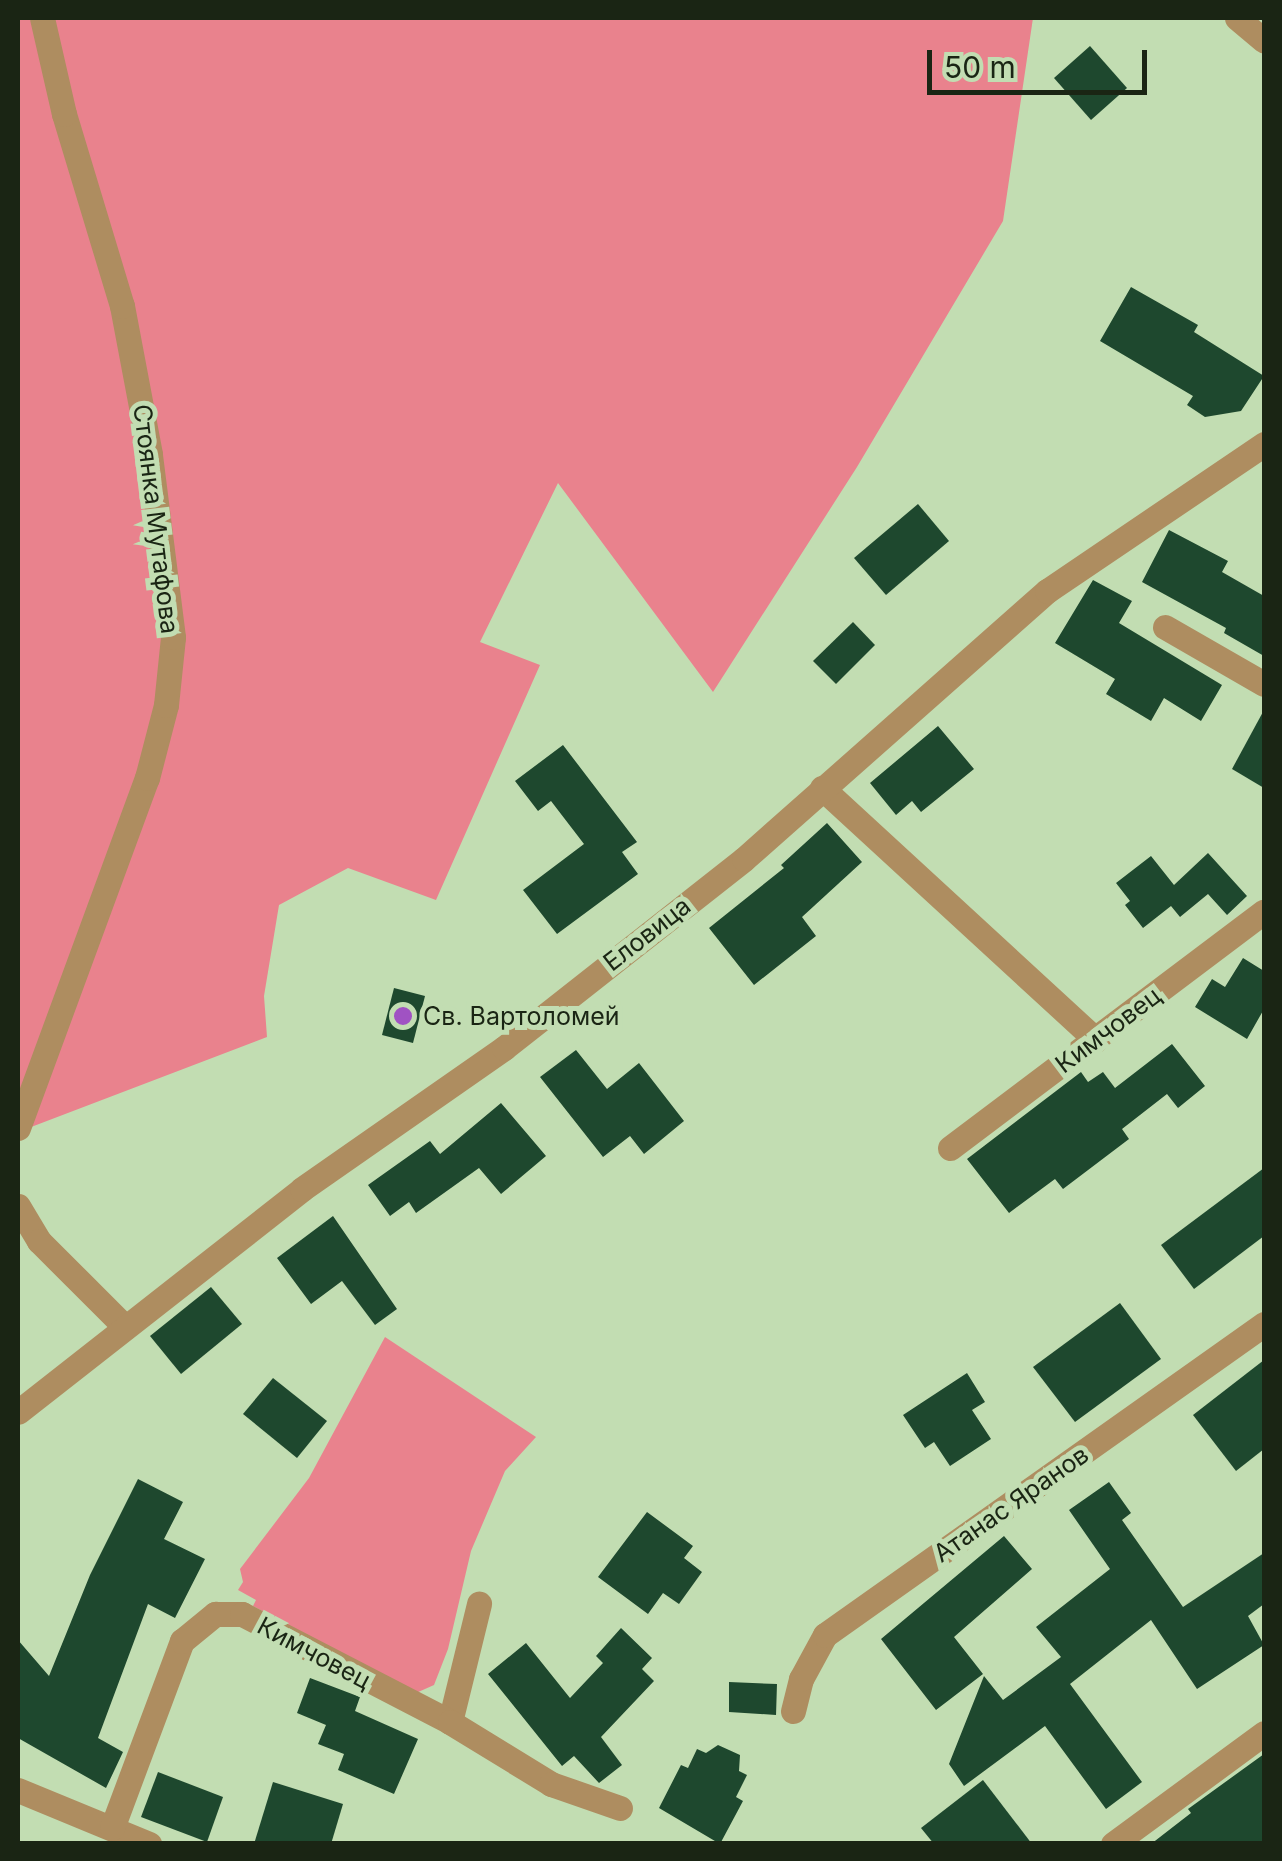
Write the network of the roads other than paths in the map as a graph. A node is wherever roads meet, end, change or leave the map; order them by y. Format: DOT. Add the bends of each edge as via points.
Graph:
graph roads {
  1 [pos="42,18"];
  2 [pos="1237,18"];
  3 [pos="1264,41"];
  4 [pos="1264,444"];
  5 [pos="1165,627"];
  6 [pos="1264,684"];
  7 [pos="822,788"];
  8 [pos="1264,911"];
  9 [pos="1096,1040"];
  10 [pos="18,1128"];
  11 [pos="950,1148"];
  12 [pos="18,1206"];
  13 [pos="1264,1324"];
  14 [pos="125,1327"];
  15 [pos="18,1412"];
  16 [pos="479,1604"];
  17 [pos="793,1711"];
  18 [pos="450,1722"];
  19 [pos="1264,1733"];
  20 [pos="18,1790"];
  21 [pos="620,1808"];
  22 [pos="112,1828"];
  23 [pos="149,1844"];
  24 [pos="1113,1844"];
  1 -- 10 [label="street, Стоянка Мутафова" via="122,306 150,454 172,637 166,705 147,778"];
  2 -- 3 [label="street"];
  4 -- 7 [label="street, Еловица" via="1046,591"];
  5 -- 6 [label="street"];
  7 -- 9 [label="street"];
  7 -- 14 [label="street, Еловица" via="744,859 504,1048 302,1189"];
  8 -- 9 [label="street, Кимчовец"];
  9 -- 11 [label="street, Кимчовец"];
  12 -- 14 [label="street" via="39,1240"];
  13 -- 17 [label="street, Атанас Яранов" via="825,1635 801,1679"];
  14 -- 15 [label="street, Еловица"];
  16 -- 18 [label="street"];
  18 -- 21 [label="street, Кимчовец" via="552,1784"];
  18 -- 22 [label="street, Кимчовец" via="242,1614 215,1614 182,1640"];
  19 -- 24 [label="street"];
  20 -- 22 [label="street"];
  22 -- 23 [label="street"];
}
